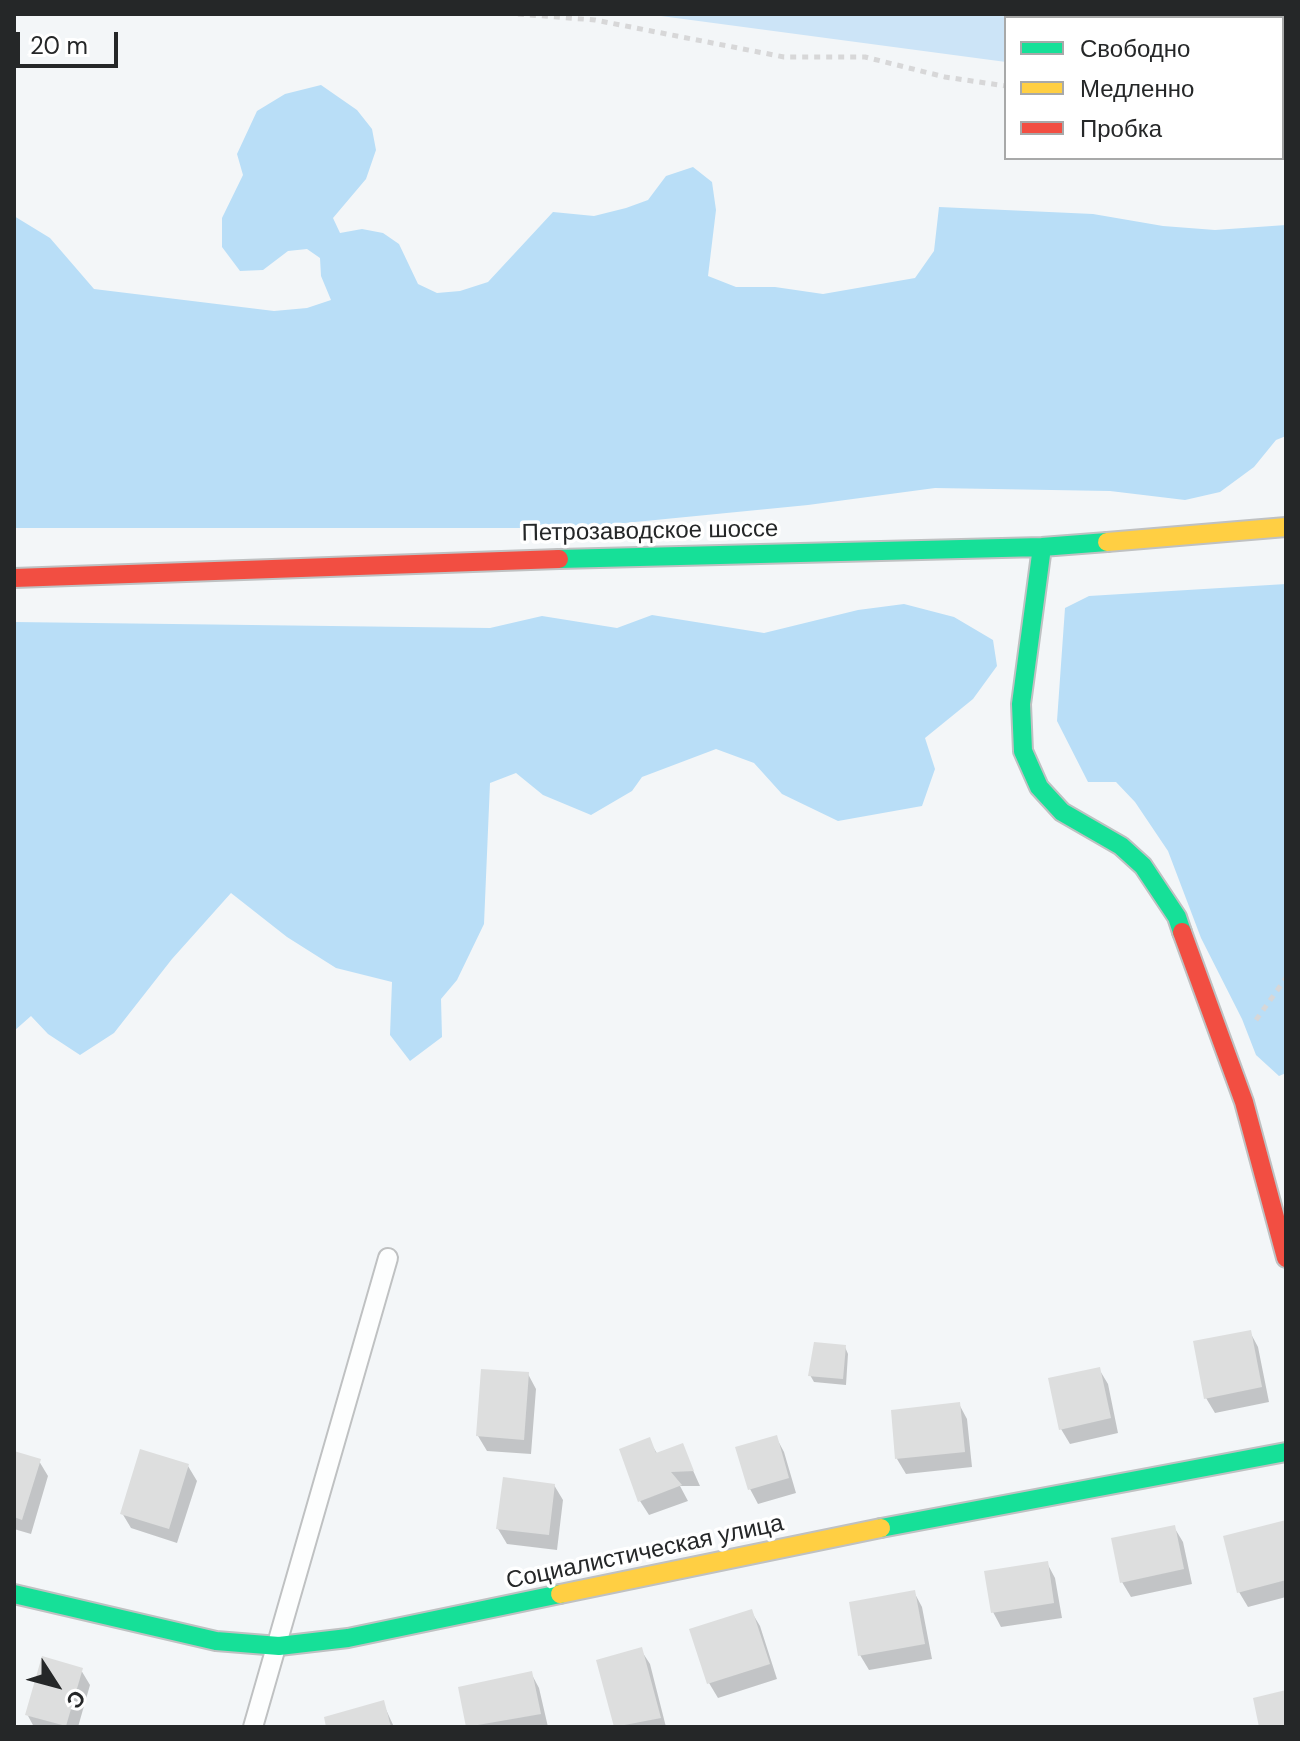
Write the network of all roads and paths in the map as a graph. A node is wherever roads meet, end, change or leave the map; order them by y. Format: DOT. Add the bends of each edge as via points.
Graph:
graph roads {
  1 [pos="518,14"];
  2 [pos="1004,86"];
  3 [pos="1286,527"];
  4 [pos="1042,547"];
  5 [pos="14,578"];
  6 [pos="388,1258"];
  7 [pos="1286,1258"];
  8 [pos="1286,1452"];
  9 [pos="14,1594"];
  10 [pos="279,1646"];
  11 [pos="253,1727"];
  1 -- 2 [label="path" via="595,20 739,52 865,57"];
  3 -- 4 [label="street, Петрозаводское шоссе"];
  4 -- 5 [label="street, Петрозаводское шоссе"];
  4 -- 7 [label="street" via="1021,704 1023,751 1039,787 1062,812 1121,846 1143,866 1177,917 1244,1102"];
  6 -- 10 [label="lane"];
  8 -- 10 [label="street, Социалистическая улица" via="939,1516 348,1638"];
  9 -- 10 [label="street, Социалистическая улица" via="216,1641"];
  10 -- 11 [label="lane"];
}
